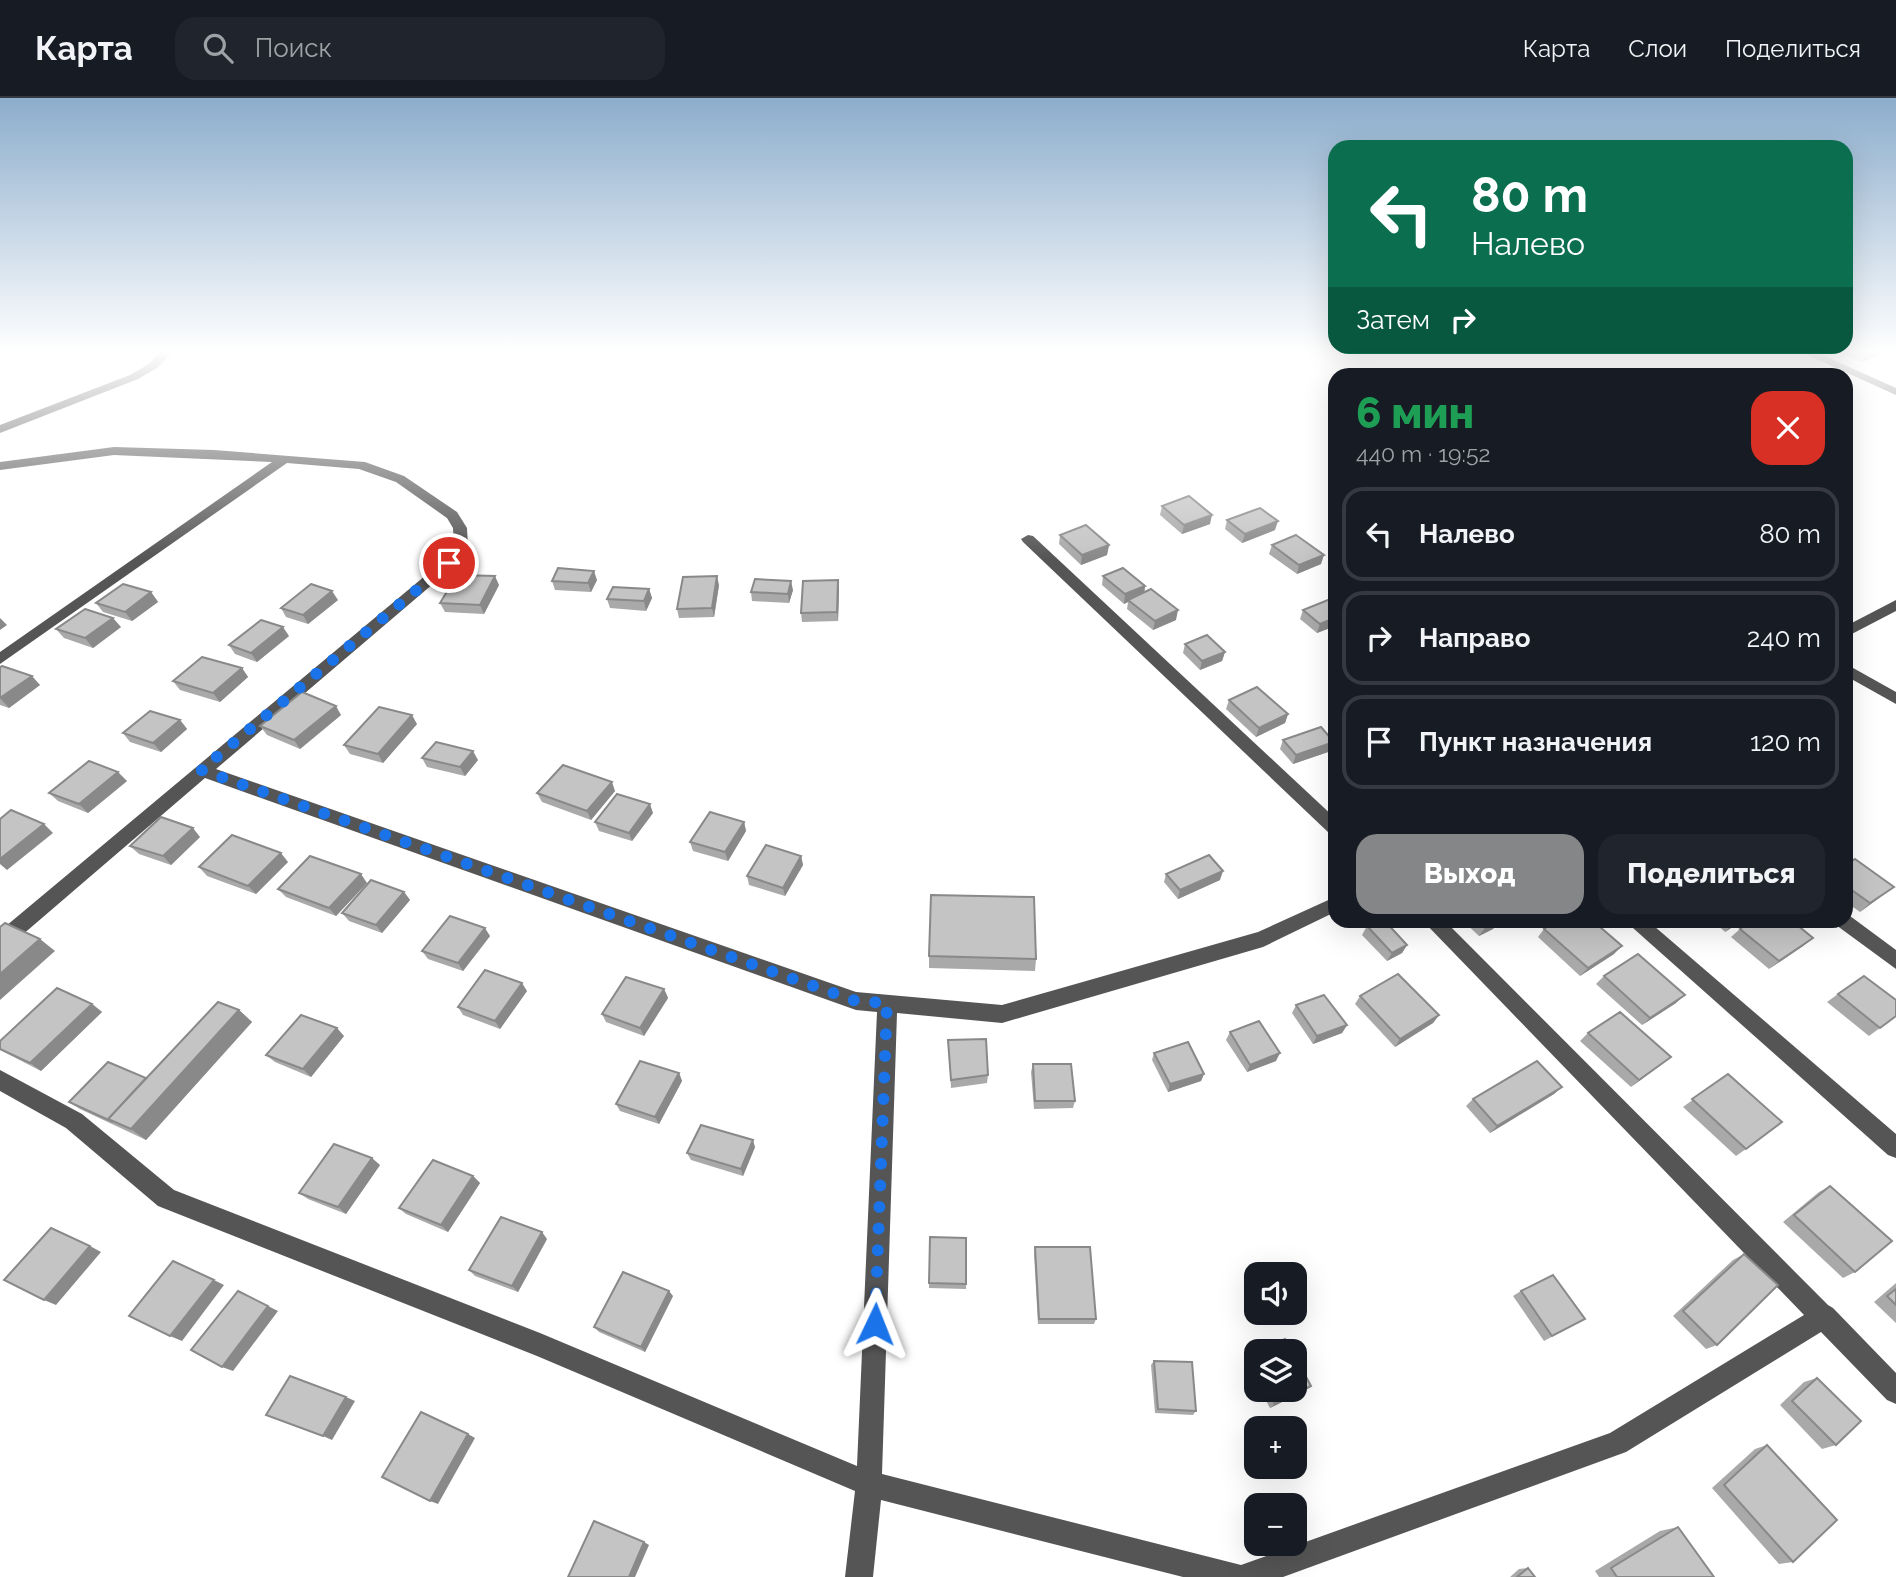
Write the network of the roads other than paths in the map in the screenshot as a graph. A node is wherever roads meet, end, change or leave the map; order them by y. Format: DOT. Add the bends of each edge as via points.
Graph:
graph roads {
  1 [pos="21,421"];
  2 [pos="0,429"];
  3 [pos="285,459"];
  4 [pos="0,466"];
  5 [pos="1028,539"];
  6 [pos="1896,605"];
  7 [pos="1853,628"];
  8 [pos="0,659"];
  9 [pos="1853,673"];
  10 [pos="1896,699"];
  11 [pos="201,770"];
  12 [pos="1328,821"];
  13 [pos="1328,907"];
  14 [pos="1439,928"];
  15 [pos="1642,928"];
  16 [pos="1853,928"];
  17 [pos="0,942"];
  18 [pos="1896,961"];
  19 [pos="887,1003"];
  20 [pos="0,1080"];
  21 [pos="1896,1148"];
  22 [pos="1825,1316"];
  23 [pos="1896,1391"];
  24 [pos="869,1484"];
  25 [pos="859,1577"];
  26 [pos="1237,1577"];
  27 [pos="1245,1577"];
  1 -- 2 [label="street"];
  3 -- 4 [label="street" via="114,451"];
  3 -- 8 [label="street"];
  3 -- 11 [label="street" via="384,471 452,516 460,528 461,547 449,563"];
  5 -- 12 [label="street"];
  6 -- 7 [label="street"];
  9 -- 10 [label="street"];
  11 -- 17 [label="street"];
  11 -- 19 [label="street" via="856,1001"];
  13 -- 19 [label="street" via="1264,939 1002,1014"];
  14 -- 22 [label="street"];
  15 -- 21 [label="street"];
  16 -- 18 [label="street"];
  19 -- 24 [label="street"];
  20 -- 24 [label="street" via="74,1121 166,1198 540,1345"];
  22 -- 23 [label="street"];
  22 -- 27 [label="street" via="1617,1443"];
  24 -- 25 [label="street"];
  24 -- 26 [label="street"];
}
